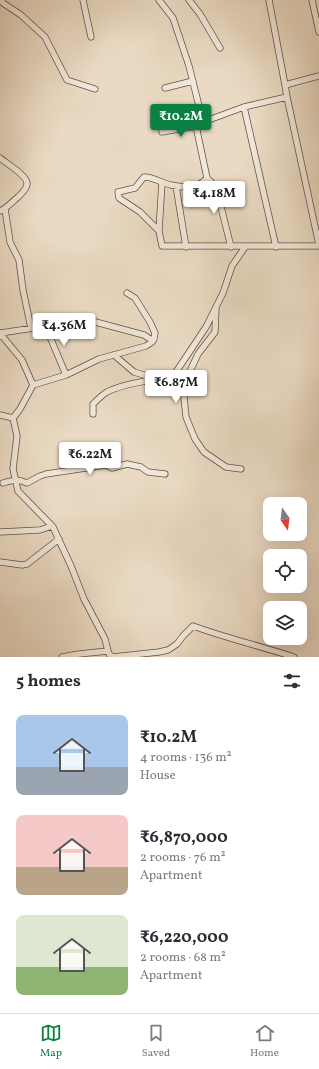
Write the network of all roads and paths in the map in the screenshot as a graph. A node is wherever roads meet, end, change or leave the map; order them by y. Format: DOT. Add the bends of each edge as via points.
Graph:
graph roads {
  1 [pos="1,0"];
  2 [pos="83,0"];
  3 [pos="159,0"];
  4 [pos="189,0"];
  5 [pos="269,0"];
  6 [pos="312,0"];
  7 [pos="319,32"];
  8 [pos="91,38"];
  9 [pos="220,48"];
  10 [pos="319,76"];
  11 [pos="193,81"];
  12 [pos="285,85"];
  13 [pos="165,88"];
  14 [pos="95,89"];
  15 [pos="287,97"];
  16 [pos="244,107"];
  17 [pos="202,122"];
  18 [pos="196,126"];
  19 [pos="162,132"];
  20 [pos="0,158"];
  21 [pos="207,178"];
  22 [pos="162,182"];
  23 [pos="176,186"];
  24 [pos="3,210"];
  25 [pos="159,230"];
  26 [pos="186,246"];
  27 [pos="319,246"];
  28 [pos="231,247"];
  29 [pos="245,247"];
  30 [pos="276,247"];
  31 [pos="127,294"];
  32 [pos="216,306"];
  33 [pos="45,325"];
  34 [pos="31,328"];
  35 [pos="0,333"];
  36 [pos="0,336"];
  37 [pos="153,341"];
  38 [pos="114,355"];
  39 [pos="66,375"];
  40 [pos="152,380"];
  41 [pos="33,386"];
  42 [pos="0,414"];
  43 [pos="92,414"];
  44 [pos="13,418"];
  45 [pos="241,469"];
  46 [pos="165,474"];
  47 [pos="16,480"];
  48 [pos="3,483"];
  49 [pos="52,526"];
  50 [pos="0,532"];
  51 [pos="59,539"];
  52 [pos="0,562"];
  53 [pos="108,651"];
  54 [pos="62,657"];
  55 [pos="294,657"];
  1 -- 14 [label="street" via="45,37 68,80"];
  2 -- 8 [label="street"];
  3 -- 11 [label="street" via="173,18"];
  4 -- 9 [label="street"];
  5 -- 12 [label="street"];
  6 -- 7 [label="street"];
  10 -- 12 [label="street"];
  11 -- 13 [label="street"];
  11 -- 17 [label="street"];
  12 -- 15 [label="street"];
  15 -- 16 [label="street"];
  15 -- 27 [label="street"];
  16 -- 17 [label="street"];
  16 -- 30 [label="street"];
  17 -- 18 [label="street"];
  18 -- 19 [label="street"];
  18 -- 21 [label="street"];
  20 -- 24 [label="street" via="20,173 27,182 23,192"];
  21 -- 23 [label="street" via="203,183 189,187"];
  21 -- 28 [label="street" via="216,187"];
  22 -- 23 [label="street"];
  22 -- 25 [label="street"];
  22 -- 25 [label="street" via="151,177 144,178 135,188 118,192 119,198 140,212"];
  23 -- 26 [label="street"];
  24 -- 34 [label="street" via="10,242 19,260"];
  25 -- 26 [label="street" via="162,246"];
  26 -- 28 [label="street"];
  27 -- 30 [label="street"];
  28 -- 29 [label="street"];
  29 -- 30 [label="street"];
  29 -- 32 [label="street" via="232,266"];
  31 -- 37 [label="street" via="135,298 150,322 155,332"];
  32 -- 40 [label="street" via="206,327 172,378"];
  32 -- 45 [label="street" via="215,332 198,354 185,382 186,417 195,439 204,452 226,467"];
  33 -- 34 [label="street"];
  33 -- 37 [label="street" via="88,320 144,335"];
  33 -- 39 [label="street"];
  34 -- 35 [label="street"];
  36 -- 41 [label="street" via="22,360"];
  37 -- 38 [label="street" via="146,346"];
  38 -- 39 [label="street" via="99,359"];
  38 -- 40 [label="street" via="134,372"];
  39 -- 41 [label="street"];
  40 -- 43 [label="street" via="117,387 106,392 93,404"];
  41 -- 44 [label="street"];
  42 -- 44 [label="street"];
  44 -- 47 [label="street" via="16,436 13,469"];
  46 -- 47 [label="street" via="152,473 127,464 112,468 106,465 62,471 40,476 27,483"];
  47 -- 48 [label="street"];
  47 -- 49 [label="street" via="18,491"];
  49 -- 50 [label="street" via="40,530"];
  49 -- 51 [label="street"];
  51 -- 52 [label="street" via="27,564"];
  51 -- 53 [label="street" via="84,599 105,639"];
  53 -- 54 [label="street"];
  53 -- 55 [label="street" via="113,657 168,650 193,626"];
}
